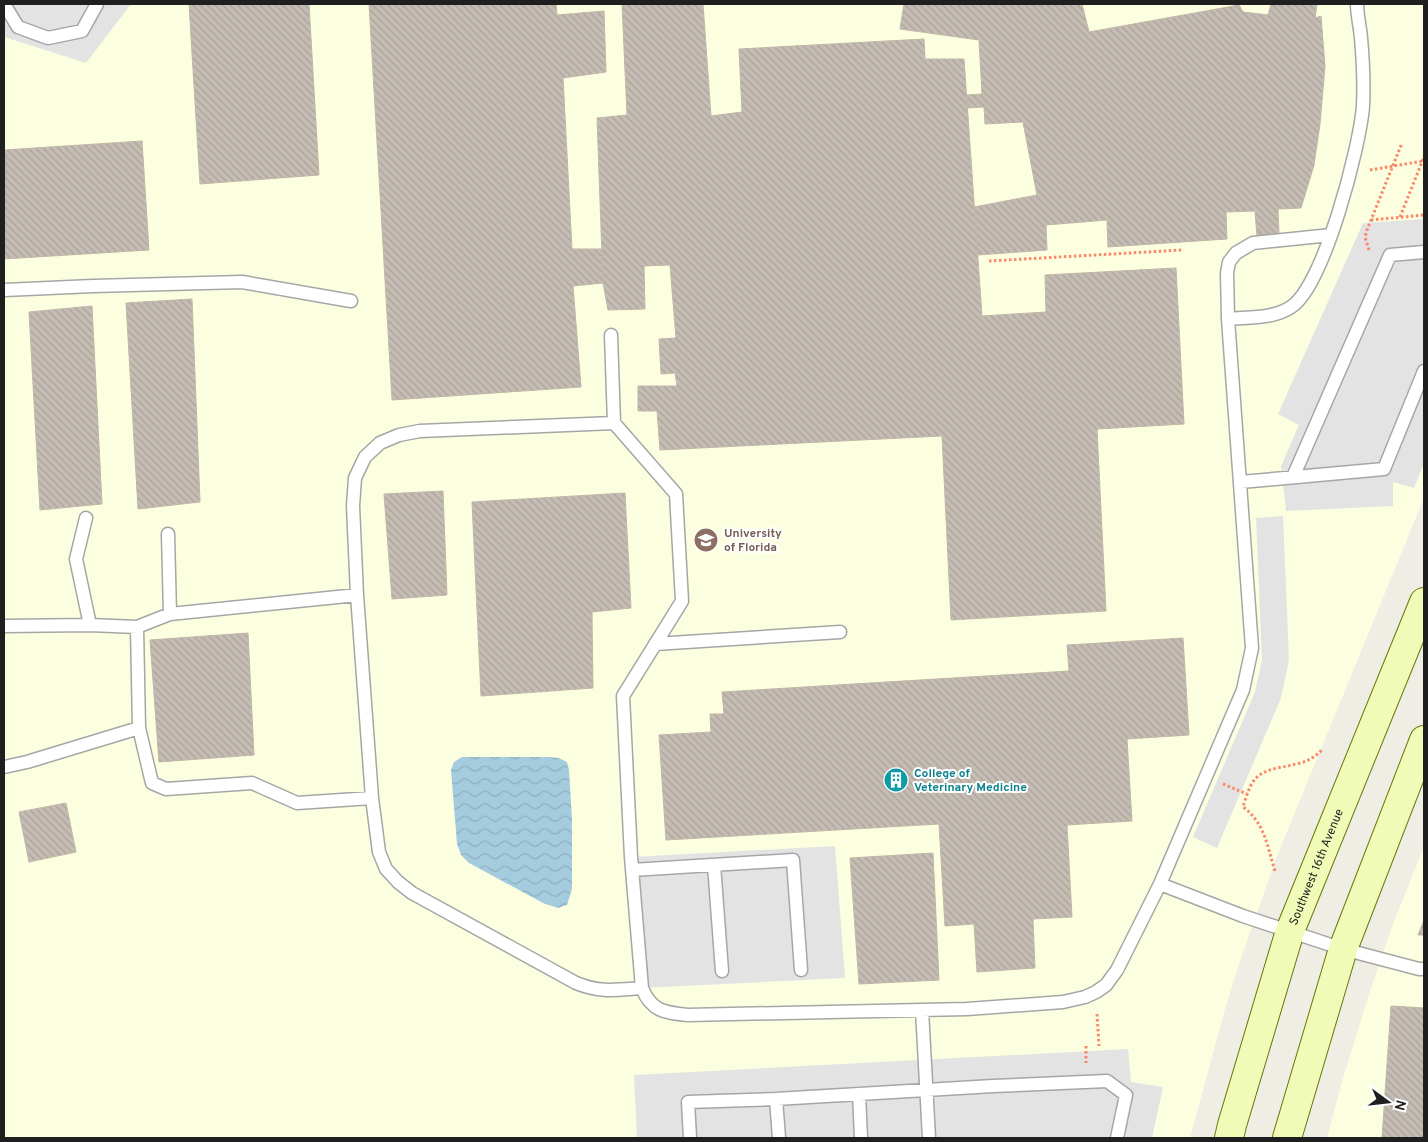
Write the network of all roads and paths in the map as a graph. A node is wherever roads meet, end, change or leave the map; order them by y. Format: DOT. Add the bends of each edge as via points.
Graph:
graph roads {
  1 [pos="4,4"];
  2 [pos="97,4"];
  3 [pos="1357,4"];
  4 [pos="1402,144"];
  5 [pos="1424,160"];
  6 [pos="1392,166"];
  7 [pos="1369,170"];
  8 [pos="1424,216"];
  9 [pos="1400,217"];
  10 [pos="1370,220"];
  11 [pos="1331,234"];
  12 [pos="1182,250"];
  13 [pos="1369,250"];
  14 [pos="1424,252"];
  15 [pos="989,261"];
  16 [pos="4,290"];
  17 [pos="351,301"];
  18 [pos="1228,319"];
  19 [pos="610,335"];
  20 [pos="1424,372"];
  21 [pos="614,423"];
  22 [pos="1293,477"];
  23 [pos="1241,482"];
  24 [pos="86,518"];
  25 [pos="168,534"];
  26 [pos="357,595"];
  27 [pos="1424,602"];
  28 [pos="170,614"];
  29 [pos="90,625"];
  30 [pos="4,626"];
  31 [pos="137,627"];
  32 [pos="840,632"];
  33 [pos="655,644"];
  34 [pos="139,728"];
  35 [pos="1424,740"];
  36 [pos="1323,749"];
  37 [pos="4,767"];
  38 [pos="1206,776"];
  39 [pos="1247,794"];
  40 [pos="372,798"];
  41 [pos="714,864"];
  42 [pos="632,870"];
  43 [pos="1275,871"];
  44 [pos="1160,884"];
  45 [pos="1290,931"];
  46 [pos="1343,949"];
  47 [pos="1424,969"];
  48 [pos="801,970"];
  49 [pos="722,971"];
  50 [pos="642,988"];
  51 [pos="922,1010"];
  52 [pos="1097,1014"];
  53 [pos="1098,1046"];
  54 [pos="927,1090"];
  55 [pos="859,1094"];
  56 [pos="776,1099"];
  57 [pos="690,1138"];
  58 [pos="778,1138"];
  59 [pos="861,1138"];
  60 [pos="929,1138"];
  61 [pos="1117,1138"];
  62 [pos="1229,1138"];
  63 [pos="1287,1138"];
  1 -- 2 [label="lane" via="18,27 48,38 82,31"];
  3 -- 11 [label="lane" via="1363,106 1349,176"];
  4 -- 6 [label="path"];
  5 -- 6 [label="path"];
  5 -- 9 [label="path"];
  6 -- 7 [label="path"];
  6 -- 10 [label="path"];
  8 -- 9 [label="path"];
  9 -- 10 [label="path"];
  10 -- 13 [label="path" via="1366,237"];
  11 -- 18 [label="lane" via="1306,292 1293,306 1278,314"];
  11 -- 18 [label="lane" via="1253,243 1236,254 1229,262 1227,273"];
  12 -- 15 [label="path"];
  14 -- 22 [label="lane" via="1390,254"];
  16 -- 17 [label="lane" via="242,282"];
  18 -- 23 [label="lane"];
  19 -- 21 [label="lane"];
  20 -- 22 [label="lane" via="1384,469"];
  21 -- 26 [label="lane" via="420,431 380,443 365,457 355,478 352,506"];
  21 -- 33 [label="lane" via="676,494 682,601"];
  22 -- 23 [label="lane"];
  23 -- 38 [label="lane" via="1252,648 1243,690"];
  24 -- 29 [label="lane" via="76,558"];
  25 -- 28 [label="lane"];
  26 -- 28 [label="lane"];
  26 -- 40 [label="lane"];
  27 -- 45 [label="main road, Southwest 16th Avenue"];
  28 -- 31 [label="lane"];
  29 -- 30 [label="lane"];
  29 -- 31 [label="lane"];
  31 -- 34 [label="lane"];
  32 -- 33 [label="lane"];
  33 -- 42 [label="lane" via="623,696"];
  34 -- 37 [label="lane"];
  34 -- 40 [label="lane" via="152,782 166,789 252,784 297,803"];
  35 -- 46 [label="main road"];
  36 -- 39 [label="path" via="1307,761 1267,770 1258,776"];
  38 -- 39 [label="path"];
  38 -- 44 [label="lane"];
  39 -- 43 [label="path" via="1243,807 1260,824"];
  40 -- 50 [label="lane" via="379,852 386,869 412,893 576,983 603,991"];
  41 -- 42 [label="lane"];
  41 -- 48 [label="lane" via="793,860"];
  41 -- 49 [label="lane"];
  42 -- 50 [label="lane"];
  44 -- 45 [label="lane"];
  44 -- 51 [label="lane" via="1117,970 1096,992 1063,1002"];
  45 -- 46 [label="lane"];
  45 -- 62 [label="main road, Southwest 16th Avenue"];
  46 -- 47 [label="lane"];
  46 -- 63 [label="main road"];
  50 -- 51 [label="lane" via="646,999 657,1009 671,1013"];
  51 -- 54 [label="lane"];
  52 -- 53 [label="path"];
  54 -- 55 [label="lane"];
  54 -- 60 [label="lane"];
  54 -- 61 [label="lane" via="1107,1081 1126,1095"];
  55 -- 56 [label="lane"];
  55 -- 59 [label="lane"];
  56 -- 57 [label="lane" via="688,1102"];
  56 -- 58 [label="lane"];
}
